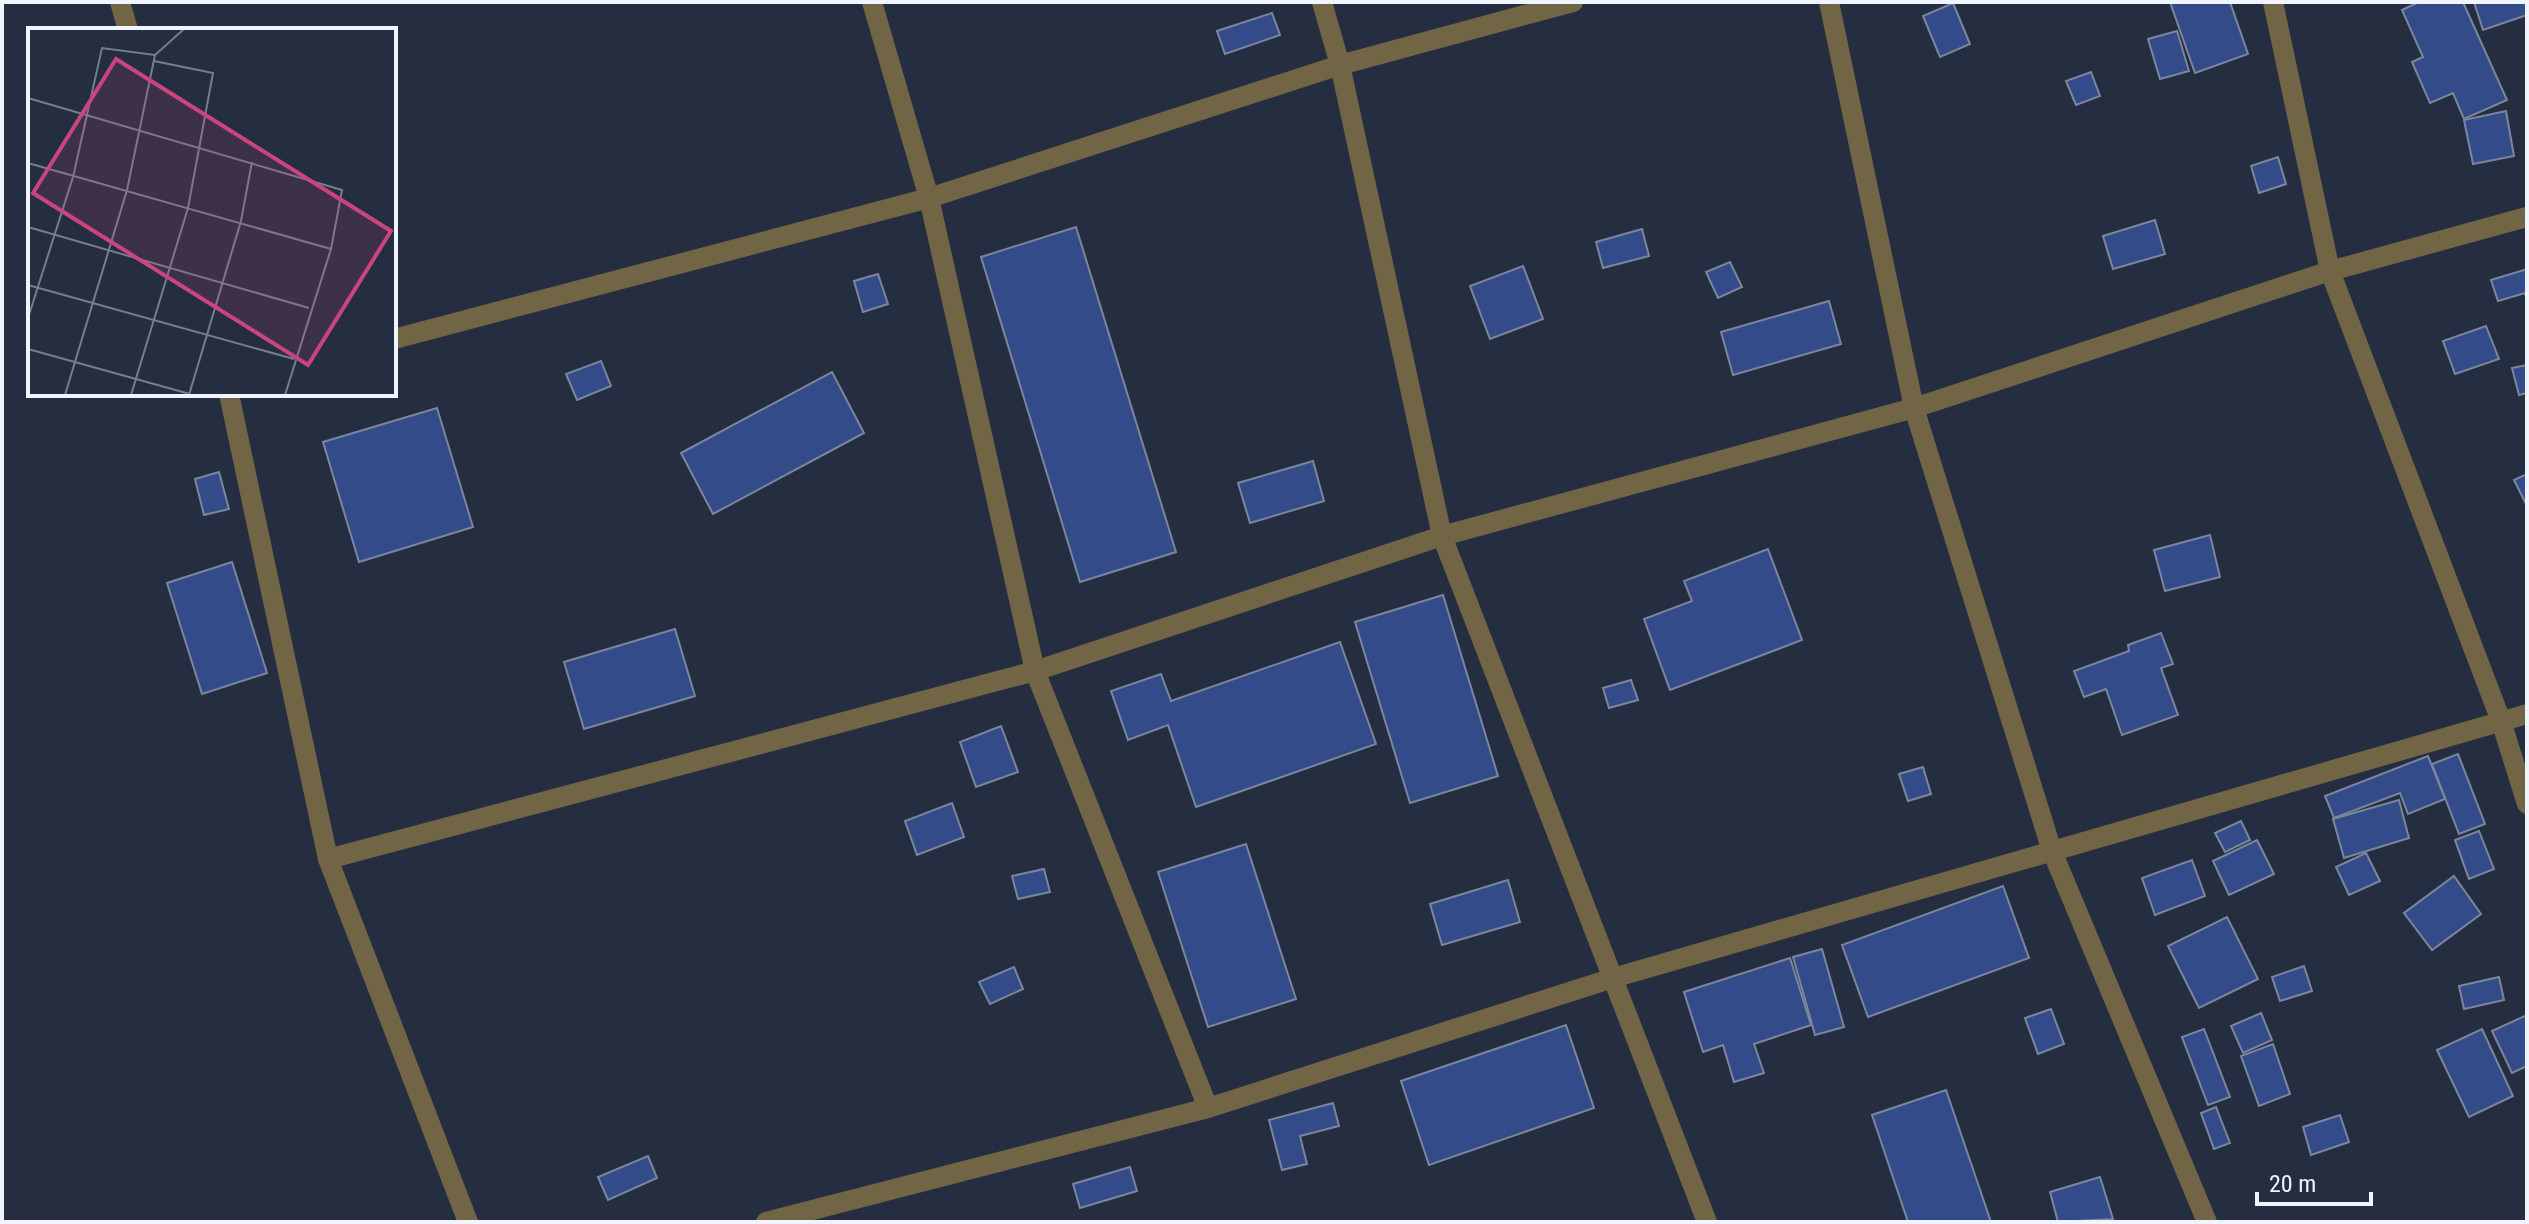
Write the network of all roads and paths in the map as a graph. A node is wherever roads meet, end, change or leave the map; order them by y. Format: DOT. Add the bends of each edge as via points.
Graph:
graph roads {
  1 [pos="120,2"];
  2 [pos="872,2"];
  3 [pos="1322,2"];
  4 [pos="1573,2"];
  5 [pos="1829,2"];
  6 [pos="2273,2"];
  7 [pos="127,28"];
  8 [pos="1340,65"];
  9 [pos="929,198"];
  10 [pos="2527,217"];
  11 [pos="2330,271"];
  12 [pos="396,338"];
  13 [pos="229,396"];
  14 [pos="1914,408"];
  15 [pos="1442,536"];
  16 [pos="1035,671"];
  17 [pos="2527,714"];
  18 [pos="2501,721"];
  19 [pos="2527,804"];
  20 [pos="2052,851"];
  21 [pos="328,859"];
  22 [pos="1613,978"];
  23 [pos="1208,1108"];
  24 [pos="468,1222"];
  25 [pos="766,1222"];
  26 [pos="1707,1222"];
  27 [pos="2207,1222"];
  1 -- 7 [label="street"];
  2 -- 9 [label="street"];
  3 -- 8 [label="street"];
  4 -- 8 [label="street"];
  5 -- 14 [label="street"];
  6 -- 11 [label="street"];
  8 -- 9 [label="street"];
  8 -- 15 [label="street"];
  9 -- 12 [label="street"];
  9 -- 16 [label="street"];
  10 -- 11 [label="street"];
  11 -- 14 [label="street"];
  11 -- 18 [label="street"];
  13 -- 21 [label="street"];
  14 -- 15 [label="street"];
  14 -- 20 [label="street"];
  15 -- 16 [label="street"];
  15 -- 22 [label="street"];
  16 -- 21 [label="street"];
  16 -- 23 [label="street"];
  17 -- 18 [label="street"];
  18 -- 19 [label="street"];
  18 -- 20 [label="street"];
  20 -- 22 [label="street"];
  20 -- 27 [label="street"];
  21 -- 24 [label="street"];
  22 -- 23 [label="street"];
  22 -- 26 [label="street"];
  23 -- 25 [label="street"];
}
